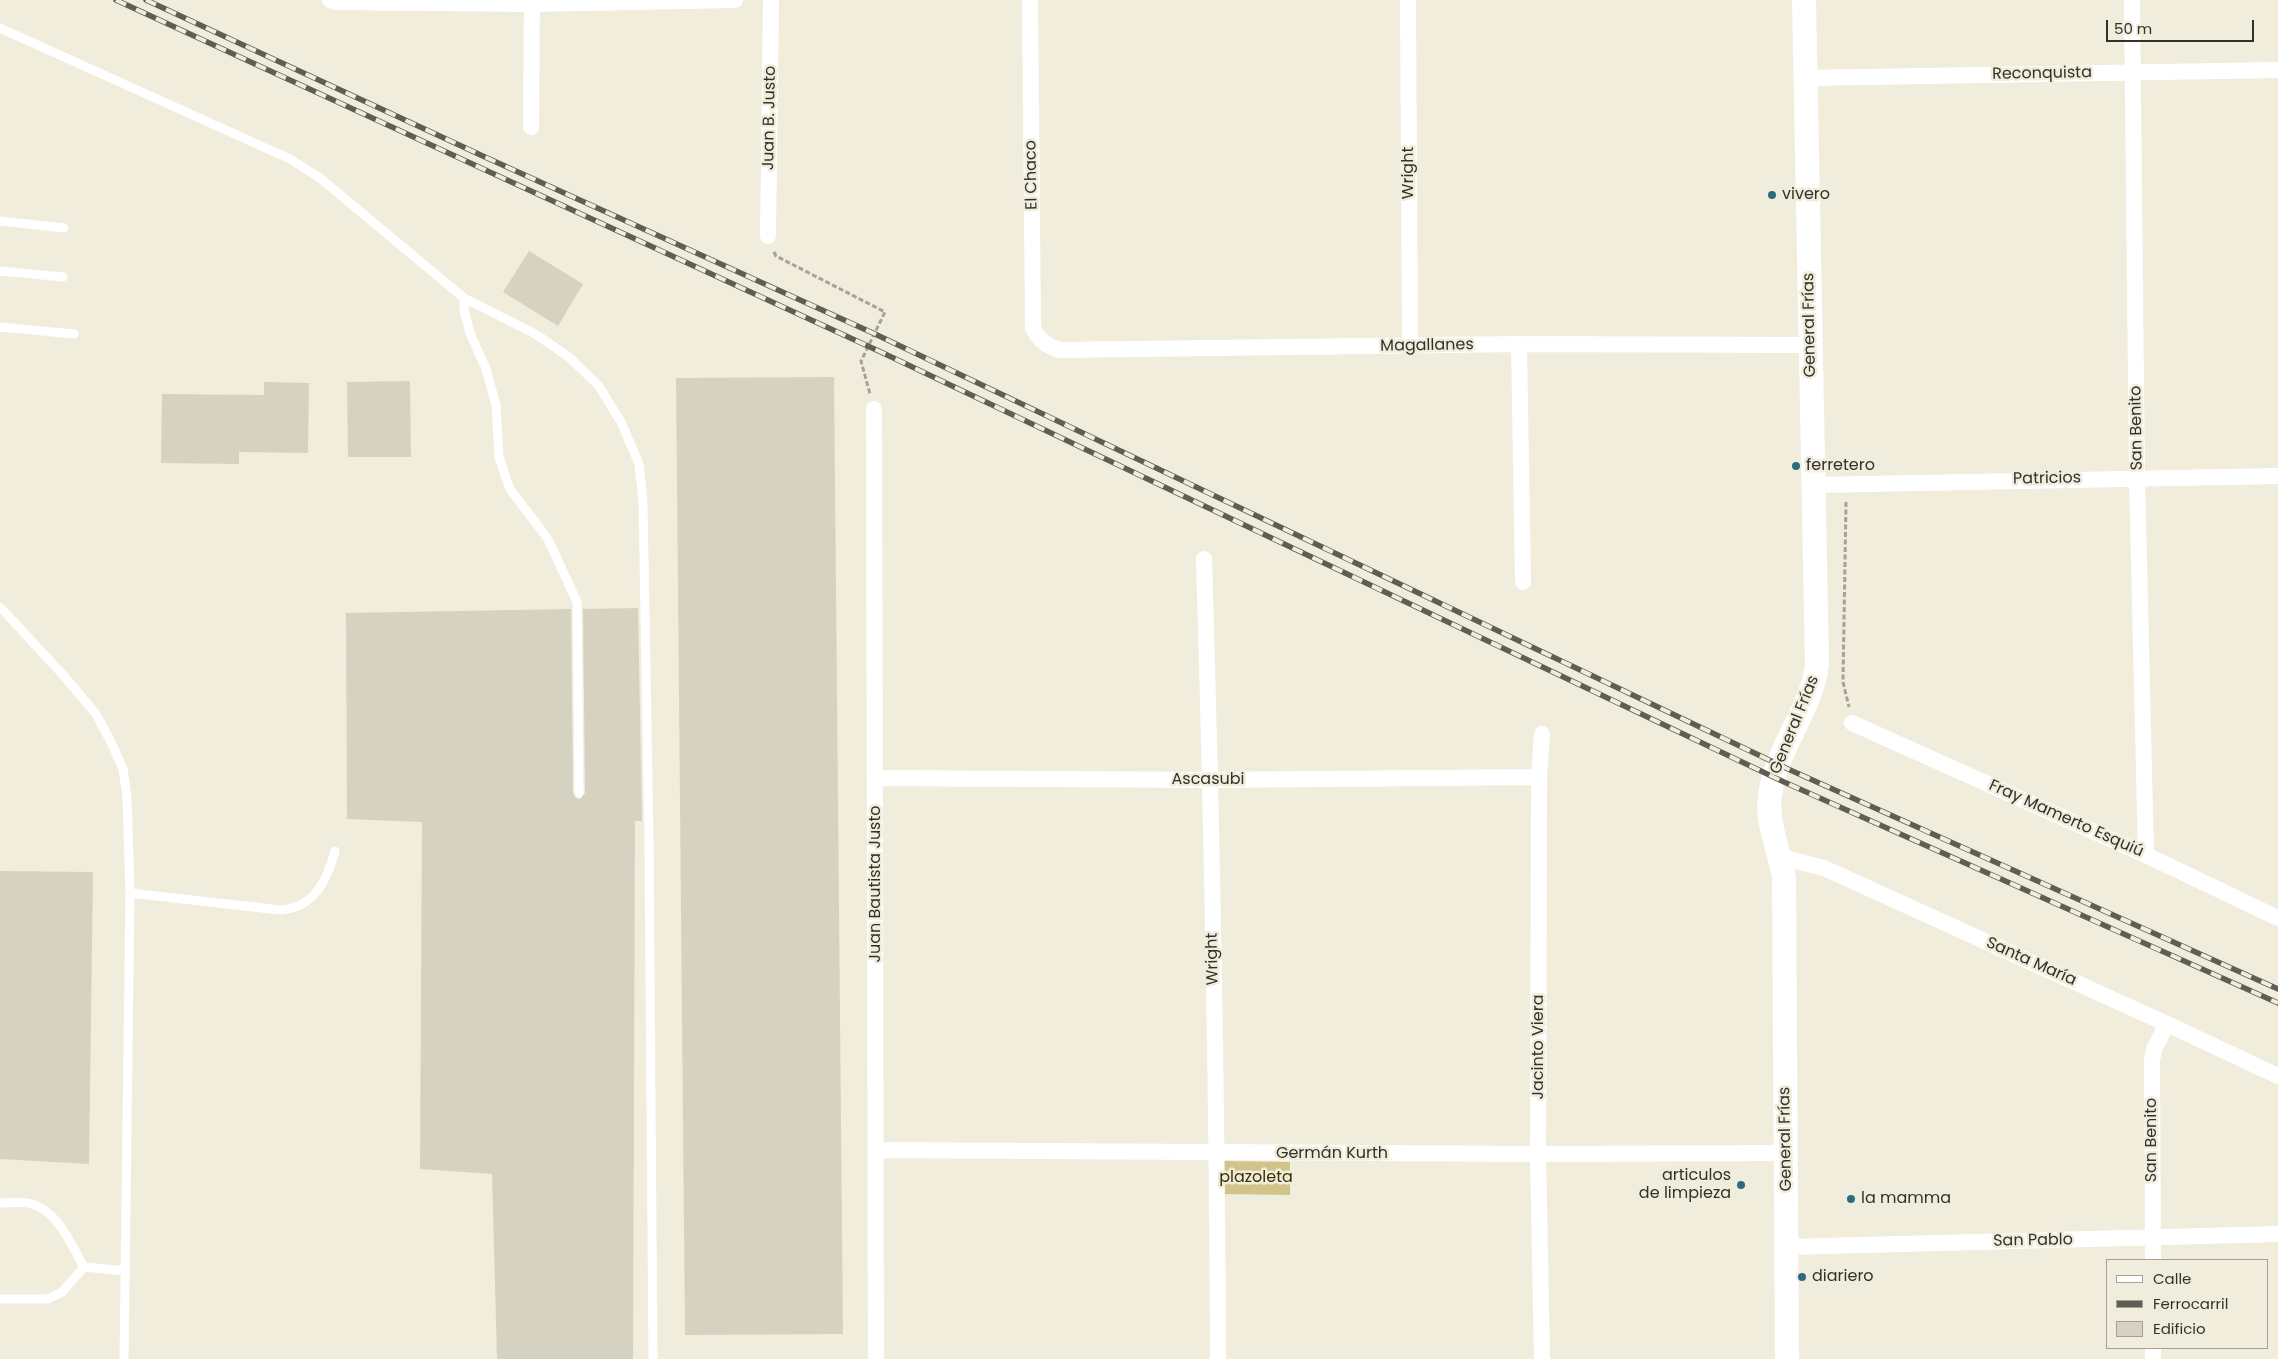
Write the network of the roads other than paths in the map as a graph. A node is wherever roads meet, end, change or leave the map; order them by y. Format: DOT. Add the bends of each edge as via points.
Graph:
graph roads {
  1 [pos="330,0"];
  2 [pos="735,0"];
  3 [pos="771,0"];
  4 [pos="1030,0"];
  5 [pos="1408,0"];
  6 [pos="1804,0"];
  7 [pos="2132,0"];
  8 [pos="532,2"];
  9 [pos="0,28"];
  10 [pos="2278,70"];
  11 [pos="2133,73"];
  12 [pos="1806,78"];
  13 [pos="531,127"];
  14 [pos="0,221"];
  15 [pos="64,228"];
  16 [pos="768,236"];
  17 [pos="0,271"];
  18 [pos="63,277"];
  19 [pos="464,298"];
  20 [pos="0,328"];
  21 [pos="74,334"];
  22 [pos="1520,344"];
  23 [pos="1045,345"];
  24 [pos="1810,345"];
  25 [pos="1410,346"];
  26 [pos="874,409"];
  27 [pos="2278,476"];
  28 [pos="2137,478"];
  29 [pos="1815,485"];
  30 [pos="1204,559"];
  31 [pos="1523,582"];
  32 [pos="0,607"];
  33 [pos="1852,723"];
  34 [pos="1542,734"];
  35 [pos="1540,777"];
  36 [pos="876,778"];
  37 [pos="1210,780"];
  38 [pos="579,793"];
  39 [pos="335,851"];
  40 [pos="2146,855"];
  41 [pos="1781,857"];
  42 [pos="130,893"];
  43 [pos="2278,918"];
  44 [pos="2167,1024"];
  45 [pos="2278,1076"];
  46 [pos="877,1150"];
  47 [pos="1217,1153"];
  48 [pos="1786,1153"];
  49 [pos="1538,1154"];
  50 [pos="0,1203"];
  51 [pos="2278,1234"];
  52 [pos="2153,1238"];
  53 [pos="1787,1247"];
  54 [pos="2153,1259"];
  55 [pos="84,1267"];
  56 [pos="126,1271"];
  57 [pos="0,1299"];
  58 [pos="124,1359"];
  59 [pos="653,1359"];
  60 [pos="876,1359"];
  61 [pos="1218,1359"];
  62 [pos="1542,1359"];
  63 [pos="1787,1359"];
  1 -- 8 [label="street"];
  2 -- 8 [label="street"];
  3 -- 16 [label="street, Juan B. Justo"];
  4 -- 23 [label="street, El Chaco" via="1033,328"];
  5 -- 25 [label="street, Wright"];
  6 -- 12 [label="main road, General Frías"];
  7 -- 11 [label="street, San Benito"];
  8 -- 13 [label="street"];
  9 -- 19 [label="lane" via="290,158 320,178"];
  10 -- 11 [label="street, Reconquista"];
  11 -- 12 [label="street, Reconquista"];
  11 -- 28 [label="street, San Benito"];
  12 -- 24 [label="main road, General Frías"];
  14 -- 15 [label="lane"];
  17 -- 18 [label="lane"];
  19 -- 38 [label="lane" via="470,334 486,369 496,405 499,457 510,489 548,539 576,602"];
  19 -- 59 [label="lane" via="537,335 570,358 599,386 622,424 639,464 643,501 649,842"];
  20 -- 21 [label="lane"];
  22 -- 24 [label="street, Magallanes"];
  22 -- 25 [label="street, Magallanes"];
  22 -- 31 [label="street"];
  23 -- 25 [label="street, Magallanes" via="1059,350"];
  24 -- 29 [label="main road, General Frías"];
  26 -- 36 [label="street, Juan Bautista Justo"];
  27 -- 28 [label="street, Patricios"];
  28 -- 29 [label="street, Patricios"];
  28 -- 40 [label="street, San Benito"];
  29 -- 41 [label="main road, General Frías" via="1816,673 1815,682 1787,743 1769,798"];
  30 -- 37 [label="street, Wright"];
  32 -- 42 [label="lane" via="96,714 111,742 123,769 127,797"];
  33 -- 40 [label="street, Fray Mamerto Esquiú"];
  34 -- 35 [label="street, Jacinto Viera"];
  35 -- 37 [label="street, Ascasubi"];
  35 -- 49 [label="street, Jacinto Viera"];
  36 -- 37 [label="street, Ascasubi"];
  36 -- 46 [label="street, Juan Bautista Justo"];
  37 -- 47 [label="street, Wright"];
  39 -- 42 [label="lane" via="319,890 294,909"];
  40 -- 43 [label="street, Fray Mamerto Esquiú"];
  41 -- 44 [label="street, Santa María" via="1824,868"];
  41 -- 48 [label="main road, General Frías" via="1784,878"];
  42 -- 56 [label="lane"];
  44 -- 45 [label="street, Santa María"];
  44 -- 52 [label="street, San Benito" via="2154,1049 2152,1061"];
  46 -- 47 [label="street, Germán Kurth"];
  46 -- 60 [label="street, Juan Bautista Justo"];
  47 -- 49 [label="street, Germán Kurth"];
  47 -- 61 [label="street, Wright"];
  48 -- 49 [label="street, Germán Kurth"];
  48 -- 53 [label="main road, General Frías"];
  49 -- 62 [label="street, Jacinto Viera"];
  50 -- 55 [label="lane" via="31,1204 47,1212 59,1224"];
  51 -- 52 [label="street, San Pablo"];
  52 -- 53 [label="street, San Pablo"];
  52 -- 54 [label="street, San Benito"];
  53 -- 63 [label="main road, General Frías"];
  55 -- 56 [label="lane"];
  55 -- 57 [label="lane" via="62,1292 48,1300"];
  56 -- 58 [label="lane"];
}
